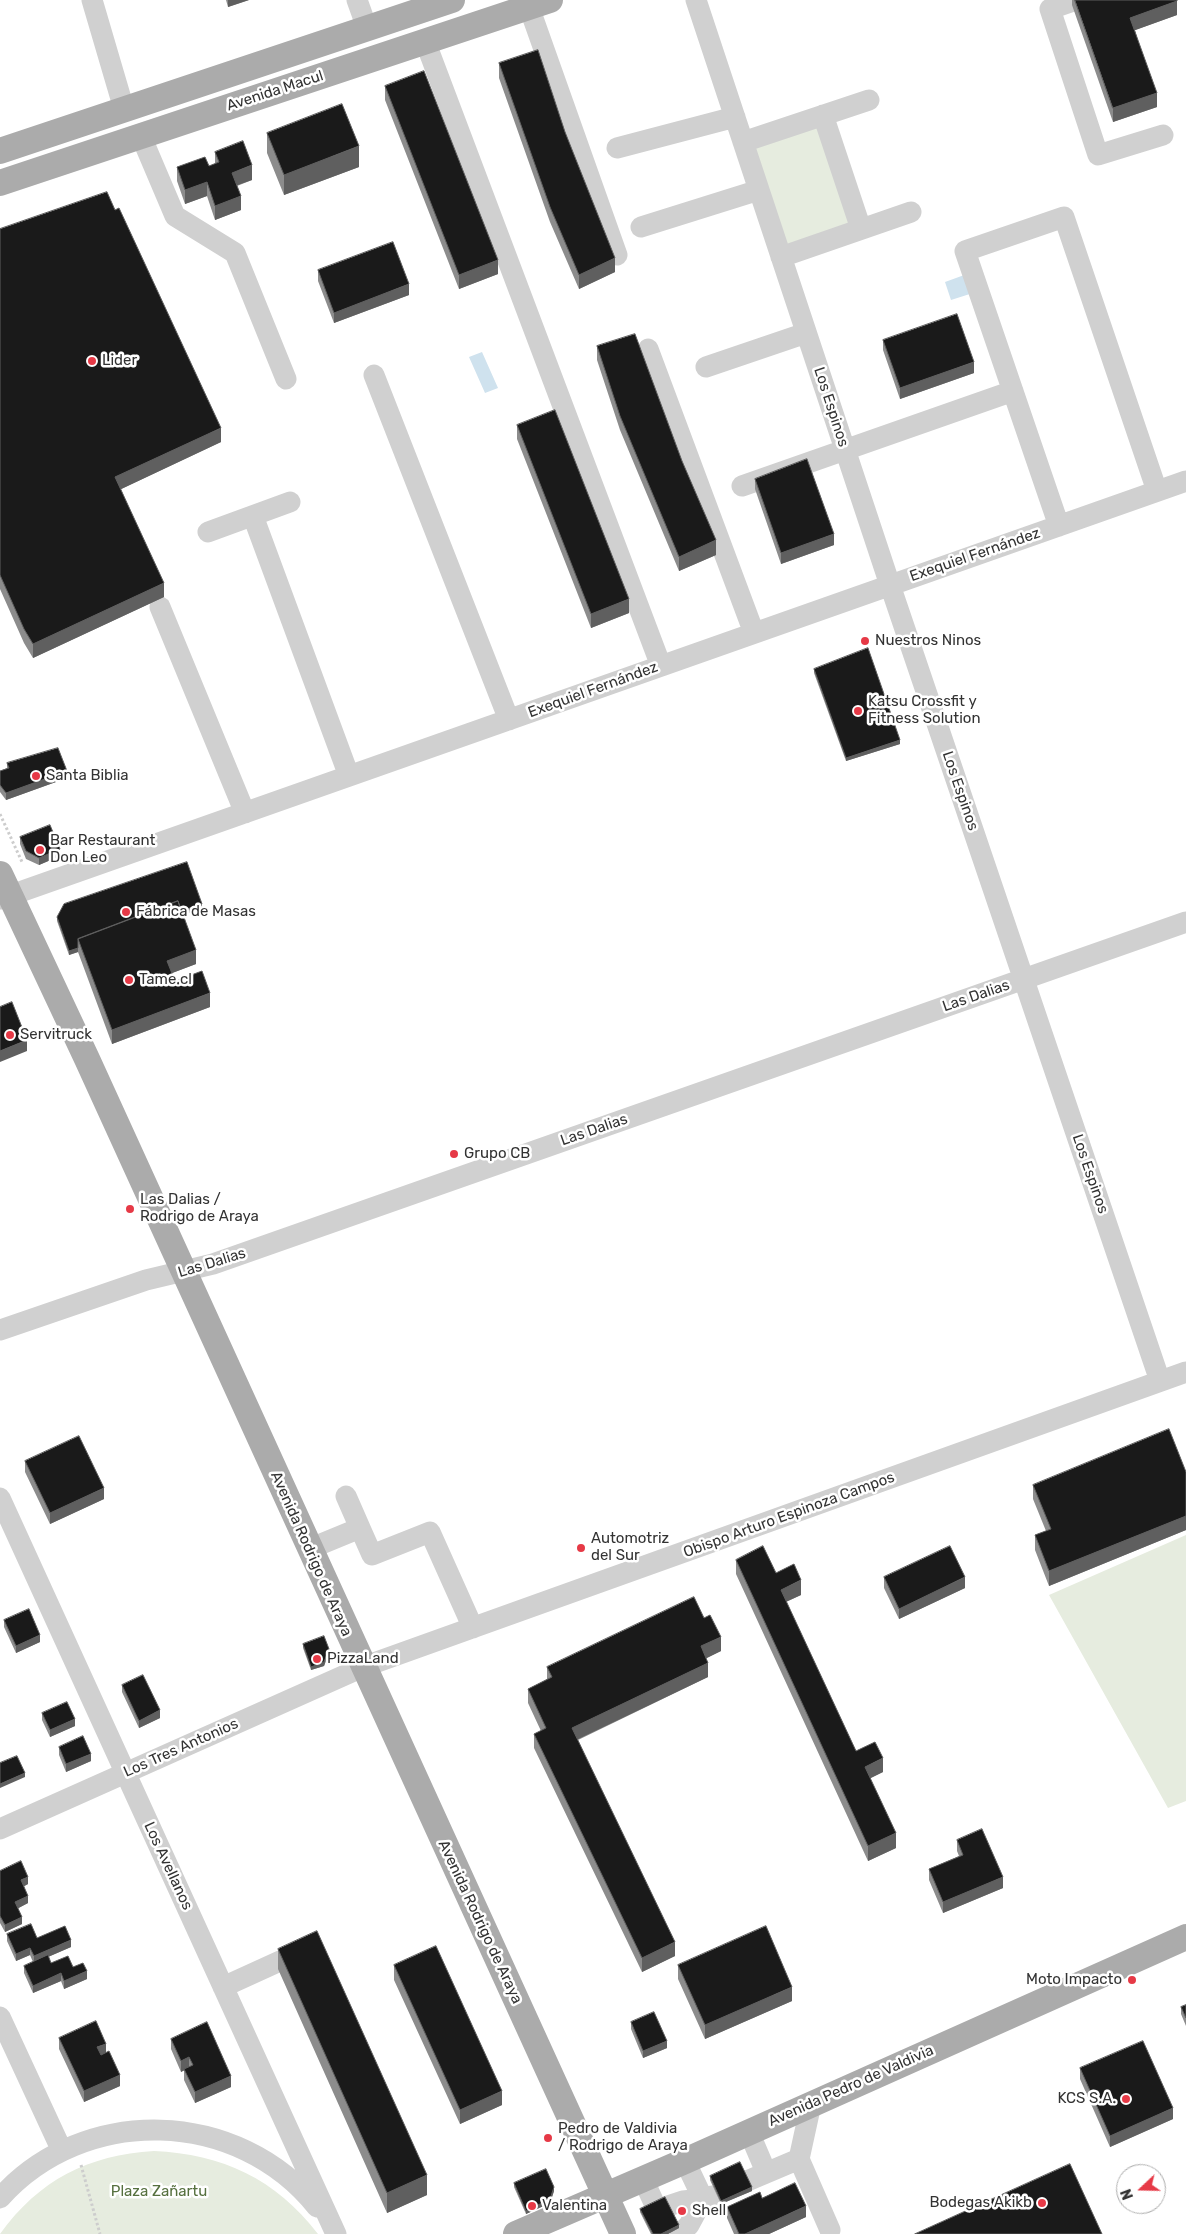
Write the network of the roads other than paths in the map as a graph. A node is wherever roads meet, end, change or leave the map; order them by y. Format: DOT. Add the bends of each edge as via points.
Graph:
graph roads {
  1 [pos="92,0"];
  2 [pos="357,0"];
  3 [pos="452,0"];
  4 [pos="696,0"];
  5 [pos="1076,0"];
  6 [pos="540,4"];
  7 [pos="367,28"];
  8 [pos="425,42"];
  9 [pos="869,100"];
  10 [pos="124,109"];
  11 [pos="823,115"];
  12 [pos="735,117"];
  13 [pos="1163,134"];
  14 [pos="141,136"];
  15 [pos="743,142"];
  16 [pos="617,148"];
  17 [pos="0,151"];
  18 [pos="0,183"];
  19 [pos="759,190"];
  20 [pos="911,212"];
  21 [pos="641,227"];
  22 [pos="861,229"];
  23 [pos="617,255"];
  24 [pos="781,257"];
  25 [pos="806,333"];
  26 [pos="648,349"];
  27 [pos="706,367"];
  28 [pos="374,375"];
  29 [pos="286,379"];
  30 [pos="1013,392"];
  31 [pos="845,450"];
  32 [pos="1186,481"];
  33 [pos="742,486"];
  34 [pos="1157,491"];
  35 [pos="290,502"];
  36 [pos="253,516"];
  37 [pos="1059,526"];
  38 [pos="208,532"];
  39 [pos="890,586"];
  40 [pos="160,607"];
  41 [pos="754,634"];
  42 [pos="661,666"];
  43 [pos="509,720"];
  44 [pos="349,776"];
  45 [pos="245,813"];
  46 [pos="3,890"];
  47 [pos="1186,922"];
  48 [pos="1024,980"];
  49 [pos="184,1272"];
  50 [pos="0,1330"];
  51 [pos="1186,1372"];
  52 [pos="1160,1381"];
  53 [pos="346,1496"];
  54 [pos="0,1498"];
  55 [pos="360,1528"];
  56 [pos="309,1550"];
  57 [pos="472,1628"];
  58 [pos="363,1667"];
  59 [pos="125,1773"];
  60 [pos="0,1828"];
  61 [pos="1186,1937"];
  62 [pos="323,1952"];
  63 [pos="223,1987"];
  64 [pos="0,2017"];
  65 [pos="811,2104"];
  66 [pos="749,2132"];
  67 [pos="68,2148"];
  68 [pos="799,2159"];
  69 [pos="685,2161"];
  70 [pos="766,2172"];
  71 [pos="643,2179"];
  72 [pos="747,2181"];
  73 [pos="605,2195"];
  74 [pos="710,2197"];
  75 [pos="0,2198"];
  76 [pos="830,2230"];
  77 [pos="336,2234"];
  78 [pos="516,2234"];
  79 [pos="623,2234"];
  80 [pos="680,2234"];
  1 -- 10 [label="street"];
  2 -- 7 [label="street"];
  3 -- 7 [label="main road, Avenida Macul"];
  4 -- 12 [label="street, Los Espinos"];
  5 -- 13 [label="street" via="1050,9 1098,155"];
  6 -- 8 [label="main road, Avenida Macul"];
  6 -- 23 [label="street"];
  7 -- 10 [label="main road, Avenida Macul"];
  8 -- 14 [label="main road, Avenida Macul"];
  8 -- 42 [label="street"];
  9 -- 11 [label="street"];
  10 -- 17 [label="main road, Avenida Macul"];
  11 -- 15 [label="street"];
  11 -- 22 [label="street"];
  12 -- 15 [label="street, Los Espinos"];
  12 -- 16 [label="street"];
  14 -- 18 [label="main road, Avenida Macul"];
  14 -- 29 [label="street" via="175,216 235,253"];
  15 -- 19 [label="street, Los Espinos"];
  19 -- 21 [label="street"];
  19 -- 24 [label="street, Los Espinos"];
  20 -- 22 [label="street"];
  22 -- 24 [label="street"];
  24 -- 25 [label="street, Los Espinos"];
  25 -- 27 [label="street"];
  25 -- 31 [label="street, Los Espinos"];
  26 -- 41 [label="street"];
  28 -- 43 [label="street"];
  30 -- 31 [label="street"];
  30 -- 34 [label="street" via="965,251 1064,217"];
  30 -- 37 [label="street"];
  31 -- 33 [label="street"];
  31 -- 39 [label="street, Los Espinos"];
  32 -- 34 [label="street, Exequiel Fernández"];
  34 -- 37 [label="street, Exequiel Fernández"];
  35 -- 36 [label="street"];
  36 -- 38 [label="street"];
  36 -- 44 [label="street"];
  37 -- 39 [label="street, Exequiel Fernández"];
  39 -- 41 [label="street, Exequiel Fernández"];
  39 -- 48 [label="street, Los Espinos"];
  40 -- 45 [label="street"];
  41 -- 42 [label="street, Exequiel Fernández"];
  42 -- 43 [label="street, Exequiel Fernández"];
  43 -- 44 [label="street, Exequiel Fernández"];
  44 -- 45 [label="street, Exequiel Fernández"];
  45 -- 46 [label="street, Exequiel Fernández"];
  46 -- 49 [label="main road, Avenida Rodrigo de Araya"];
  47 -- 48 [label="street, Las Dalias"];
  48 -- 49 [label="street, Las Dalias"];
  48 -- 52 [label="street, Los Espinos"];
  49 -- 50 [label="street, Las Dalias" via="146,1280"];
  49 -- 56 [label="main road, Avenida Rodrigo de Araya"];
  51 -- 52 [label="street, Obispo Arturo Espinoza Campos"];
  52 -- 57 [label="street, Obispo Arturo Espinoza Campos"];
  53 -- 55 [label="street"];
  54 -- 59 [label="street, Los Avellanos"];
  55 -- 56 [label="street"];
  55 -- 57 [label="street" via="372,1555 430,1532"];
  56 -- 58 [label="main road, Avenida Rodrigo de Araya"];
  57 -- 58 [label="street, Obispo Arturo Espinoza Campos"];
  58 -- 59 [label="street, Los Tres Antonios"];
  58 -- 73 [label="main road, Avenida Rodrigo de Araya"];
  59 -- 60 [label="street, Los Tres Antonios"];
  59 -- 63 [label="street, Los Avellanos"];
  61 -- 65 [label="main road, Avenida Pedro de Valdivia"];
  62 -- 63 [label="street" via="319,1943"];
  63 -- 77 [label="street, Los Avellanos"];
  64 -- 67 [label="street"];
  65 -- 66 [label="main road, Avenida Pedro de Valdivia"];
  65 -- 68 [label="street"];
  66 -- 69 [label="main road, Avenida Pedro de Valdivia"];
  66 -- 70 [label="street"];
  67 -- 75 [label="street" via="24,2176"];
  67 -- 77 [label="street" via="117,2132 146,2129 175,2130 218,2139 258,2156 293,2182 314,2203"];
  68 -- 70 [label="street"];
  68 -- 76 [label="street"];
  69 -- 71 [label="main road, Avenida Pedro de Valdivia"];
  69 -- 74 [label="street"];
  70 -- 72 [label="street"];
  71 -- 73 [label="main road, Avenida Pedro de Valdivia"];
  71 -- 74 [label="street" via="661,2206"];
  73 -- 78 [label="main road, Avenida Pedro de Valdivia"];
  73 -- 79 [label="main road, Avenida Rodrigo de Araya"];
  74 -- 80 [label="street"];
}
